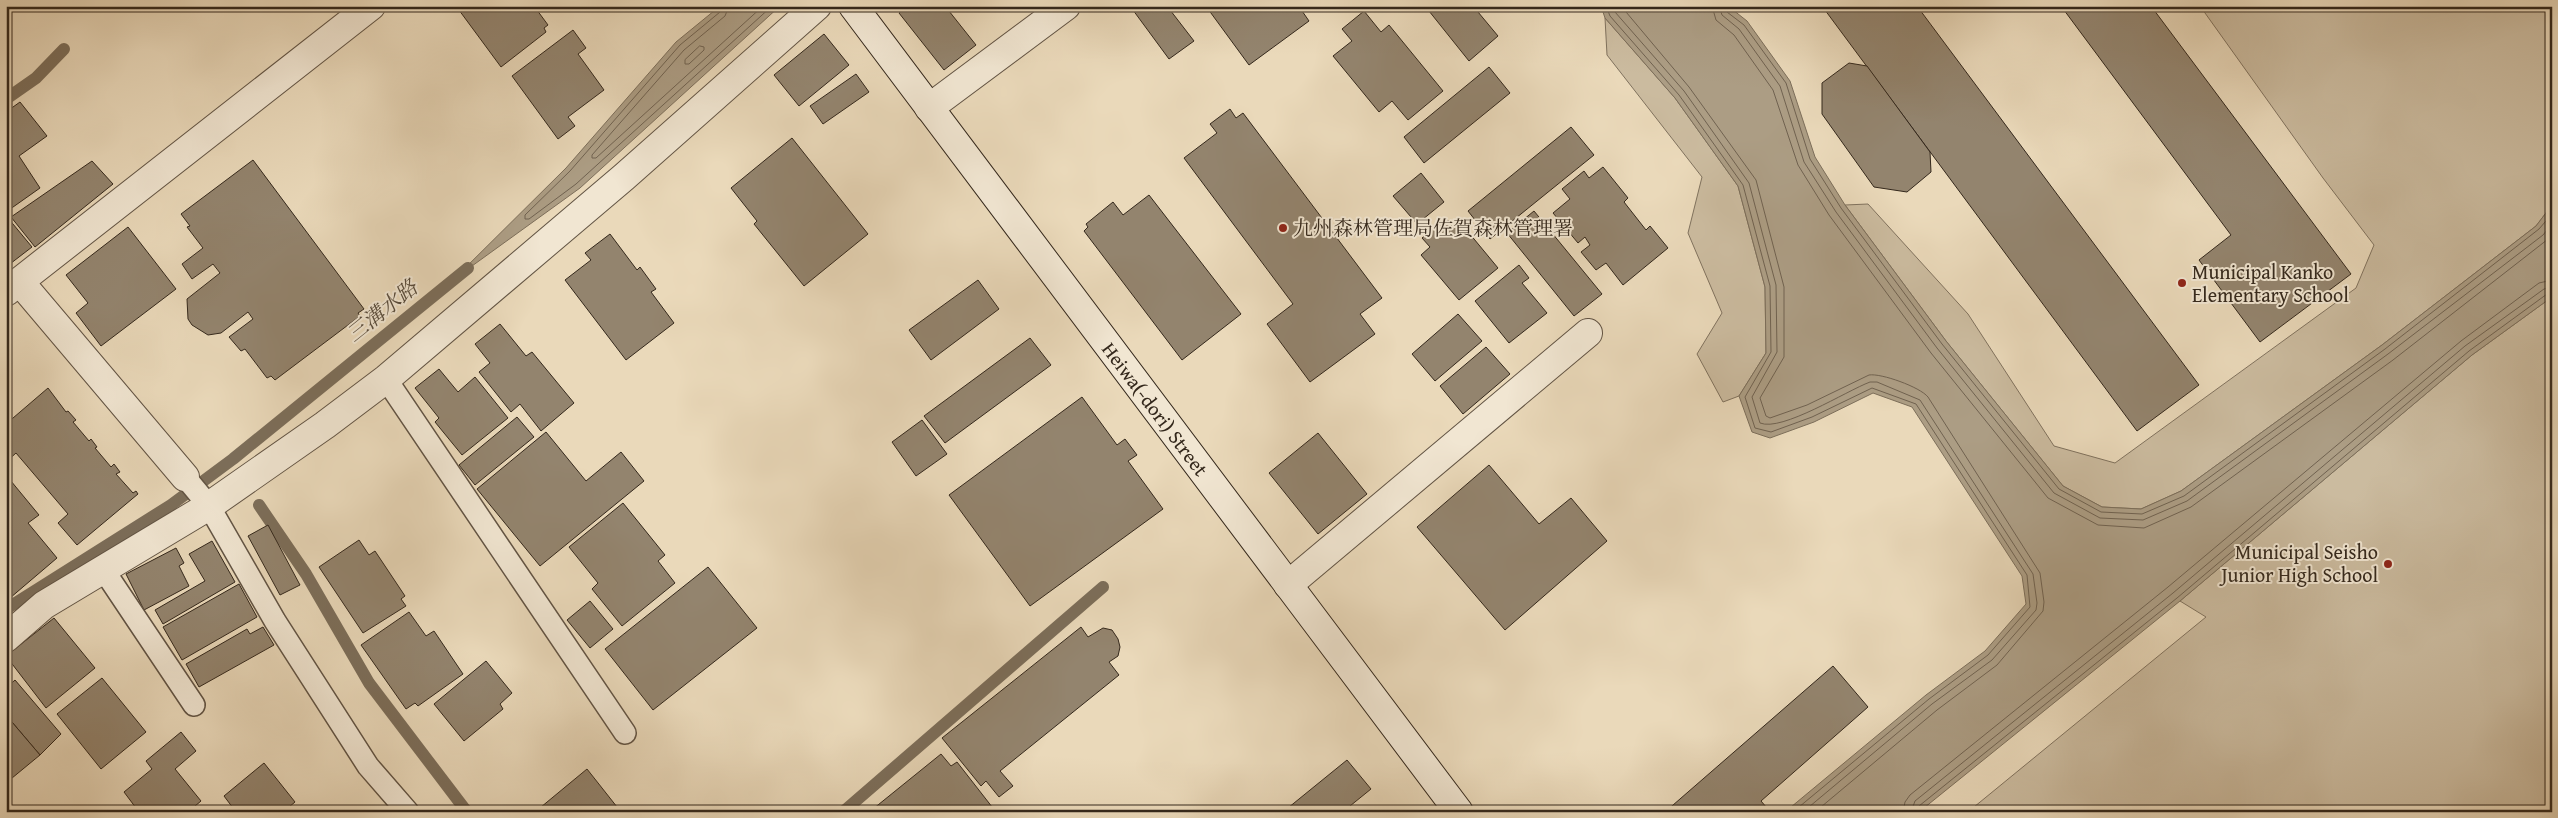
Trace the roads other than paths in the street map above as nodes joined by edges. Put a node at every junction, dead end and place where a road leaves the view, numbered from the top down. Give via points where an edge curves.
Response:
1 (371, 6) edge
2 (817, 6) edge
3 (852, 6) edge
4 (1066, 6) edge
5 (929, 108) junction
6 (13, 287) edge
7 (1588, 333) dead end
8 (386, 379) junction
9 (185, 477) joint
10 (209, 506) junction
11 (103, 569) junction
12 (1288, 585) junction
13 (6, 638) edge
14 (194, 705) dead end
15 (624, 733) dead end
16 (408, 812) edge
17 (1458, 812) edge

1 - 6 street
2 - 8 street via 624,178
3 - 5 street, Heiwa(-dori) Street
4 - 5 street
5 - 12 street, Heiwa(-dori) Street
6 - 9 street
7 - 12 street
8 - 10 street
8 - 15 lane
9 - 10 lane
10 - 11 street
10 - 16 lane via 316,687 368,766
11 - 13 street via 44,604
11 - 14 lane
12 - 17 street, Heiwa(-dori) Street

